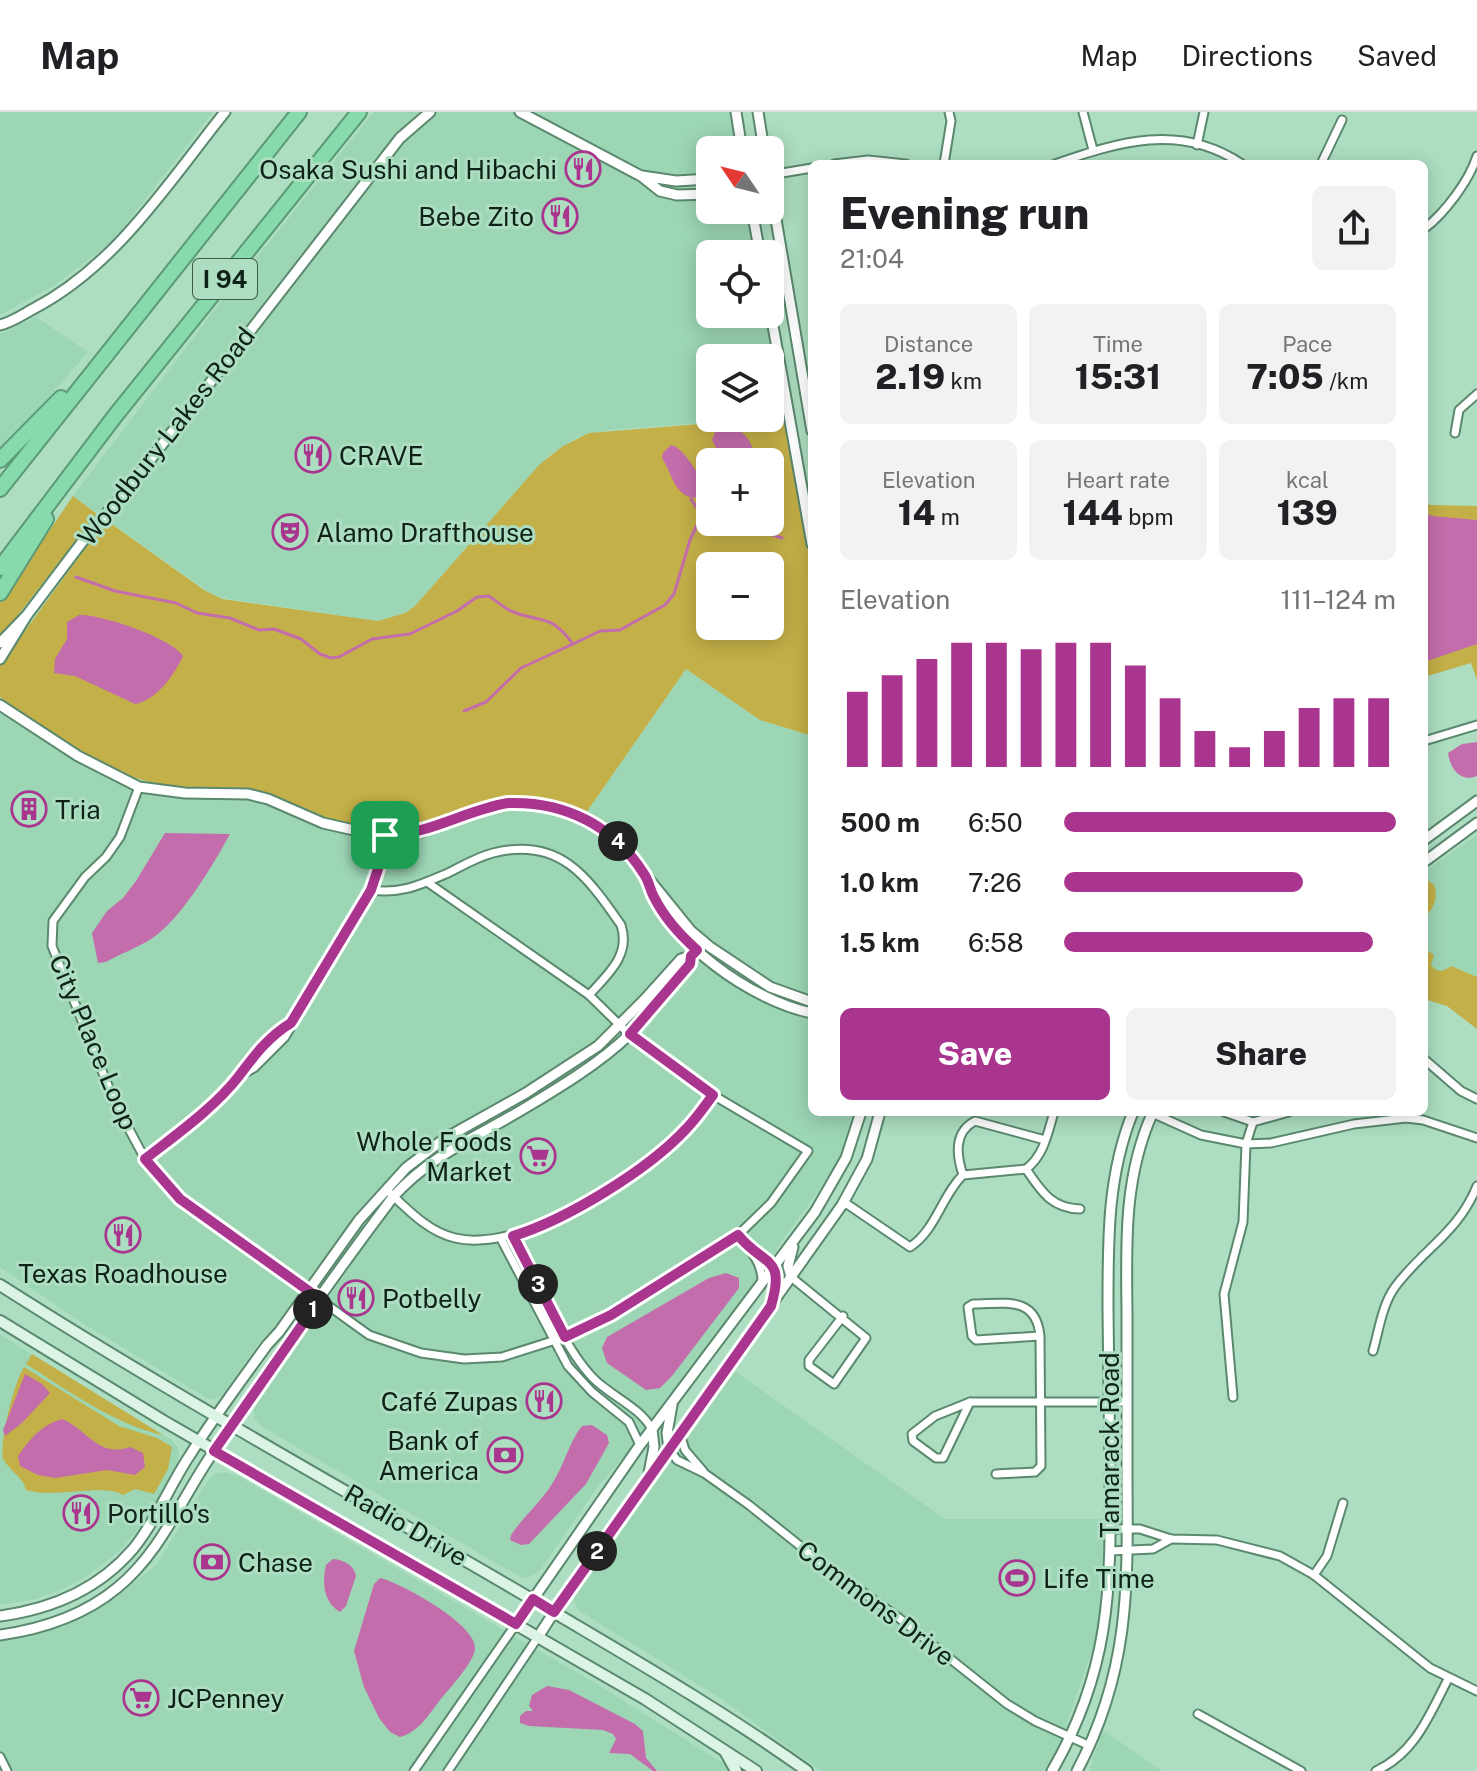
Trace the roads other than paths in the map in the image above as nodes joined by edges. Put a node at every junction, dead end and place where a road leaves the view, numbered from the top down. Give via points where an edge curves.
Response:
1 (225, 112) edge
2 (299, 112) edge
3 (359, 112) edge
4 (430, 112) edge
5 (520, 112) edge
6 (736, 112) edge
7 (758, 112) edge
8 (949, 112) edge
9 (1083, 112) edge
10 (1204, 112) edge
11 (1342, 120) dead end
12 (740, 136) edge
13 (762, 136) edge
14 (1197, 145) junction
15 (1093, 150) junction
16 (1477, 156) edge
17 (945, 160) edge
18 (1066, 160) edge
19 (1235, 160) edge
20 (1323, 160) edge
21 (808, 169) edge
22 (784, 173) edge
23 (641, 176) junction
24 (696, 180) edge
25 (696, 195) edge
26 (777, 224) edge
27 (1428, 226) edge
28 (0, 325) edge
29 (773, 328) edge
30 (117, 340) junction
31 (1477, 394) edge
32 (808, 407) edge
33 (1455, 433) dead end
34 (91, 447) junction
35 (0, 460) edge
36 (0, 489) edge
37 (808, 522) edge
38 (0, 568) edge
39 (0, 593) edge
40 (27, 615) junction
41 (0, 643) edge
42 (0, 659) edge
43 (0, 705) edge
44 (1477, 725) edge
45 (1428, 740) edge
46 (139, 787) junction
47 (1477, 801) edge
48 (1477, 823) edge
49 (385, 835) junction
50 (1428, 837) edge
51 (1428, 859) edge
52 (427, 882) junction
53 (371, 890) junction
54 (697, 949) junction
55 (589, 995) junction
56 (808, 1001) edge
57 (808, 1012) edge
58 (620, 1025) junction
59 (630, 1034) junction
60 (1428, 1062) edge
61 (713, 1095) junction
62 (1477, 1099) edge
63 (860, 1116) edge
64 (879, 1116) edge
65 (1053, 1116) edge
66 (1132, 1116) edge
67 (1150, 1116) edge
68 (1160, 1116) edge
69 (1236, 1116) edge
70 (1275, 1116) edge
71 (1400, 1116) edge
72 (1410, 1116) edge
73 (1253, 1122) junction
74 (1477, 1138) edge
75 (1045, 1140) junction
76 (1246, 1144) junction
77 (145, 1159) junction
78 (1026, 1169) junction
79 (963, 1175) junction
80 (1477, 1186) edge
81 (389, 1193) junction
82 (844, 1202) junction
83 (1080, 1209) dead end
84 (738, 1235) junction
85 (513, 1236) junction
86 (501, 1239) junction
87 (795, 1240) junction
88 (752, 1252) junction
89 (774, 1268) junction
90 (791, 1277) junction
91 (0, 1285) edge
92 (762, 1285) junction
93 (309, 1291) junction
94 (320, 1299) junction
95 (771, 1306) junction
96 (843, 1316) junction
97 (0, 1321) edge
98 (1040, 1336) junction
99 (565, 1337) junction
100 (555, 1340) junction
101 (1373, 1351) dead end
102 (1233, 1397) dead end
103 (1109, 1401) junction
104 (673, 1402) junction
105 (970, 1402) junction
106 (1040, 1402) junction
107 (1127, 1402) junction
108 (216, 1417) junction
109 (232, 1425) junction
110 (652, 1429) junction
111 (680, 1434) junction
112 (199, 1442) junction
113 (640, 1445) junction
114 (669, 1449) junction
115 (214, 1451) junction
116 (704, 1473) junction
117 (996, 1474) dead end
118 (647, 1480) junction
119 (1343, 1503) dead end
120 (1110, 1529) junction
121 (1128, 1529) junction
122 (1171, 1539) junction
123 (1110, 1551) junction
124 (1129, 1551) junction
125 (1314, 1575) junction
126 (533, 1599) junction
127 (554, 1612) junction
128 (0, 1616) edge
129 (516, 1624) junction
130 (0, 1635) edge
131 (538, 1637) junction
132 (1448, 1679) junction
133 (1477, 1691) edge
134 (1198, 1714) dead end
135 (1070, 1737) junction
136 (1090, 1746) junction
137 (723, 1748) junction
138 (0, 1757) edge
139 (7, 1771) edge
140 (414, 1771) edge
141 (448, 1771) edge
142 (736, 1771) edge
143 (756, 1771) edge
144 (807, 1771) edge
145 (1052, 1771) edge
146 (1077, 1771) edge
147 (1301, 1771) edge
148 (1376, 1771) edge

1 - 28 street via 103,260 52,299
2 - 30 highway, I 94
3 - 34 highway, I 94
4 - 40 street, Woodbury Lakes Road via 400,138
5 - 23 street
6 - 12 street
7 - 13 street
8 - 17 street
9 - 15 street
10 - 14 street
11 - 20 street
14 - 15 street via 1145,139
14 - 19 street
15 - 18 street
16 - 27 street
21 - 22 street
23 - 24 street
23 - 25 street via 660,191
26 - 32 street
29 - 37 street
30 - 35 highway
30 - 36 highway, I 94
31 - 33 street via 1459,410
34 - 38 highway, I 94
34 - 39 highway
40 - 41 street, Woodbury Lakes Road
40 - 42 street, Woodbury Lakes Road
43 - 46 street via 78,756
44 - 45 street
46 - 49 street via 248,794 335,827
46 - 77 street, City Place Loop via 120,837 53,921 52,946 115,1103
47 - 50 street
48 - 51 street
49 - 53 street
49 - 54 street via 422,832 498,805 542,805 578,815 626,849 691,931
52 - 53 street via 394,893
52 - 55 street
52 - 55 street via 491,853 514,850 542,851 574,866 624,934 619,961
53 - 77 street via 291,1023 247,1061 203,1111
54 - 56 street
54 - 57 street via 763,996
54 - 58 street via 681,959
54 - 59 street
55 - 58 street
58 - 59 street
58 - 81 street via 598,1046 526,1093 434,1146
59 - 61 street
59 - 81 street via 524,1109 465,1139
60 - 62 street
61 - 84 street, City Place Loop via 808,1151 771,1203
61 - 85 street via 686,1130 641,1166 576,1208
63 - 87 street via 843,1165
64 - 82 street via 868,1155
65 - 75 street
66 - 103 street, Tamarack Road via 1116,1162 1110,1204
67 - 107 street, Tamarack Road via 1128,1206
68 - 76 street via 1201,1135
69 - 73 street
70 - 73 street
71 - 76 street
72 - 74 street
73 - 76 street
75 - 78 street
75 - 79 street via 975,1121 958,1140
76 - 102 street via 1243,1222 1224,1294
77 - 93 street, City Place Loop via 180,1199
78 - 79 street
78 - 83 street via 1050,1201
79 - 82 street via 910,1247
80 - 101 street via 1448,1234 1395,1288
81 - 86 street via 440,1233 468,1240
81 - 93 street via 359,1220
81 - 94 street
82 - 90 street
84 - 88 street
84 - 99 street, City Place Loop via 611,1315
85 - 86 street
85 - 99 street
86 - 100 street
87 - 89 street
87 - 90 street via 788,1263
88 - 89 street
88 - 92 street
89 - 92 street
89 - 95 street via 777,1282
90 - 95 street
90 - 96 street
91 - 108 main road, Radio Drive
92 - 104 street
93 - 94 street, City Place Loop
93 - 108 street
94 - 100 street, City Place Loop via 369,1335 421,1353 502,1357
94 - 109 street
95 - 111 street
96 - 96 street via 866,1338 834,1384 809,1366 809,1360
97 - 112 main road, Radio Drive
98 - 98 street via 976,1340 968,1307 1023,1306 1034,1314
98 - 106 street
99 - 100 street, City Place Loop
99 - 110 street via 591,1376
100 - 113 street via 578,1378 629,1422
103 - 106 street
103 - 107 street
103 - 120 street, Tamarack Road
104 - 110 street
104 - 114 street
105 - 105 street via 943,1458 913,1441 912,1434 935,1416
105 - 106 street
106 - 117 street via 1039,1470
107 - 121 street, Tamarack Road
108 - 109 main road, Radio Drive
108 - 112 street
109 - 115 street
109 - 126 main road, Radio Drive
110 - 113 street
110 - 118 street
111 - 114 street
111 - 116 street via 685,1450
112 - 115 main road, Radio Drive
112 - 128 street via 134,1547 105,1575 59,1603
113 - 126 street
114 - 116 street, Commons Drive via 684,1465
114 - 118 street
115 - 129 main road, Radio Drive
115 - 130 street via 153,1551 116,1589 67,1619
116 - 135 street, Commons Drive via 997,1697
118 - 127 street
119 - 125 street via 1327,1556
120 - 121 street
120 - 123 street, Tamarack Road
121 - 122 street
121 - 124 street, Tamarack Road
122 - 124 street via 1153,1549
122 - 125 street via 1252,1547
123 - 124 street
123 - 135 street, Tamarack Road via 1104,1637
124 - 136 street, Tamarack Road via 1118,1660
125 - 132 street
126 - 127 main road, Radio Drive
126 - 129 street
127 - 131 street
127 - 144 main road, Radio Drive
129 - 131 main road, Radio Drive
129 - 140 street
131 - 137 main road, Radio Drive
131 - 141 street
132 - 133 street
132 - 148 street via 1407,1751
134 - 147 street
135 - 136 street, Commons Drive
135 - 145 street, Tamarack Road
136 - 146 street, Tamarack Road
137 - 142 main road
137 - 143 main road, Radio Drive
138 - 139 street

